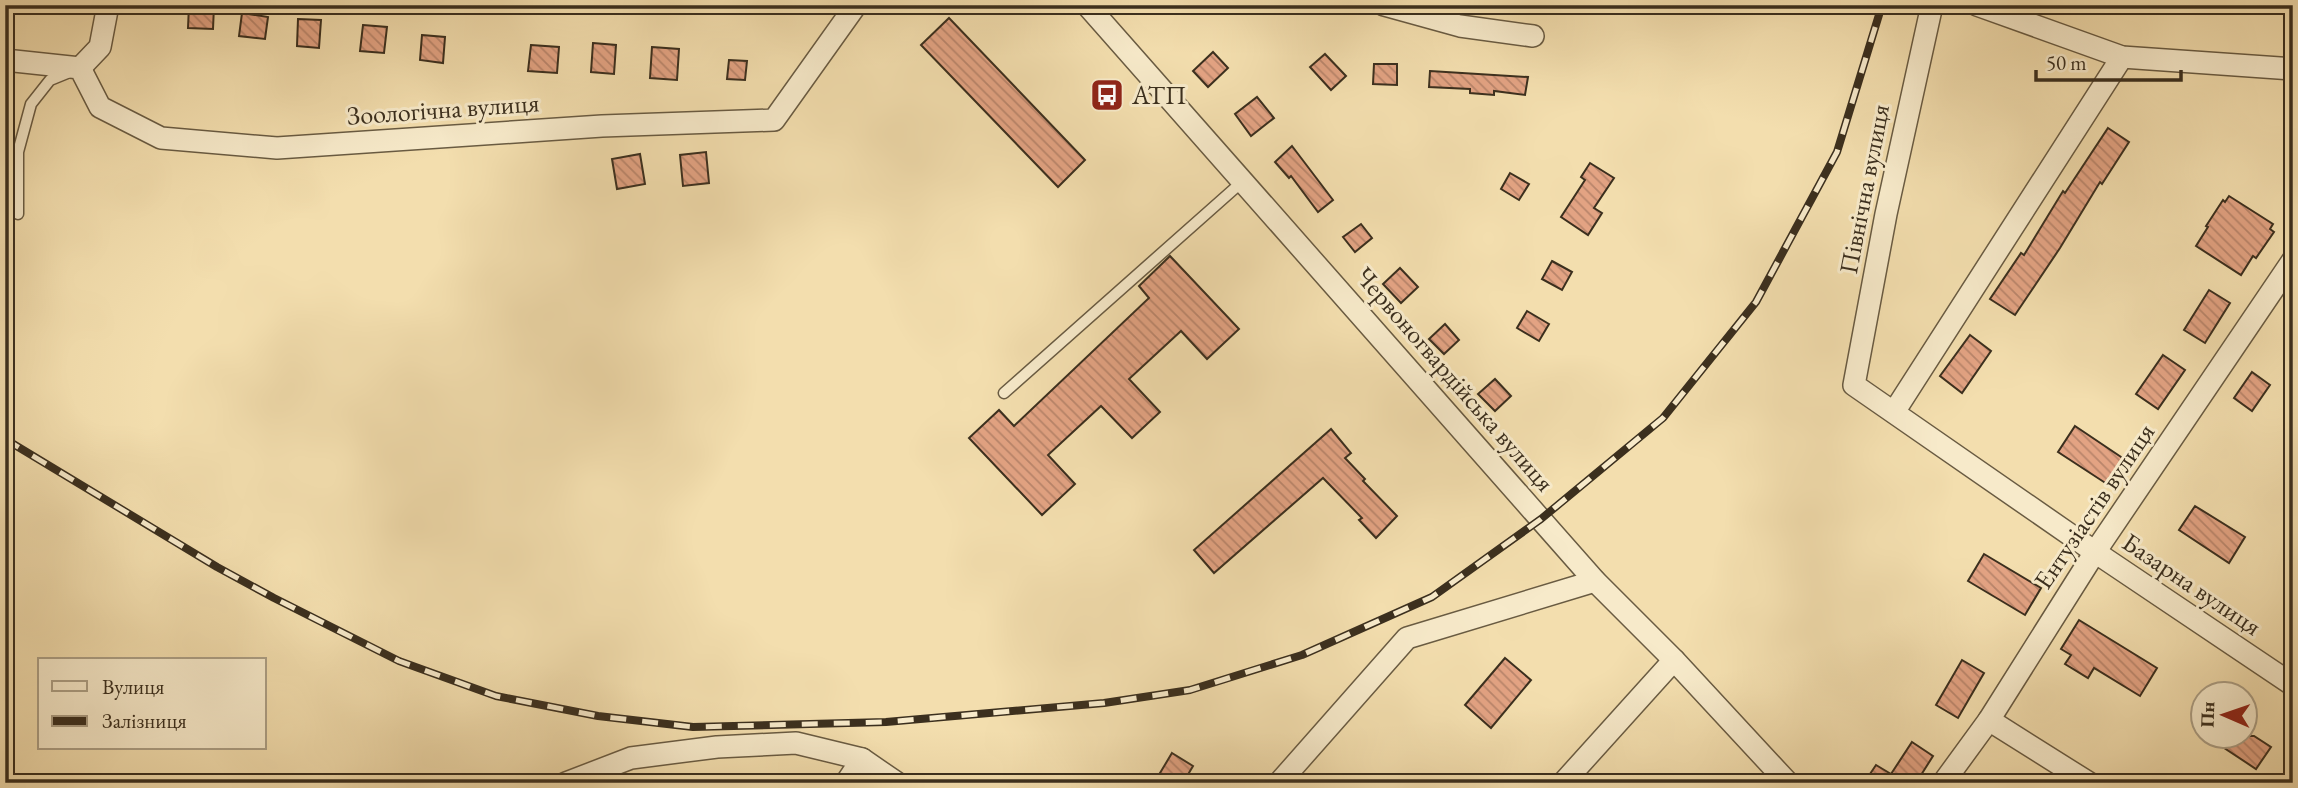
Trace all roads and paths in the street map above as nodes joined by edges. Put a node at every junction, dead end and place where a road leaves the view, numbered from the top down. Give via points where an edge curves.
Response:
1 (108, 5) edge
2 (856, 5) edge
3 (1384, 5) edge
4 (1933, 5) edge
5 (1978, 5) edge
6 (1099, 9) edge
7 (1533, 37) dead end
8 (2122, 57) junction
9 (5, 60) edge
10 (80, 68) junction
11 (2293, 69) edge
12 (1242, 181) junction
13 (18, 214) dead end
14 (2293, 260) edge
15 (1854, 385) joint
16 (1004, 393) dead end
17 (1894, 412) junction
18 (2095, 552) junction
19 (1595, 581) junction
20 (1674, 660) junction
21 (2293, 685) edge
22 (1989, 720) junction
23 (862, 759) junction
24 (566, 783) edge
25 (846, 783) edge
26 (897, 783) edge
27 (1279, 783) edge
28 (1563, 783) edge
29 (1788, 783) edge
30 (1942, 783) edge
31 (2089, 783) edge

1 - 10 street via 100,47
2 - 10 street, Зоологічна вулиця via 774,120 602,126 277,148 161,138 100,107
3 - 7 street via 1460,26
4 - 15 street, Північна вулиця
5 - 8 street
6 - 12 street, Червоногвардійська вулиця
8 - 11 street
8 - 17 street
9 - 10 street
10 - 13 lane via 50,80 32,104 19,152
12 - 16 lane
12 - 19 street, Червоногвардійська вулиця
14 - 18 street, Ентузіастів вулиця
15 - 17 street, Базарна вулиця
17 - 18 street, Базарна вулиця
18 - 21 street, Базарна вулиця
18 - 22 street, Ентузіастів вулиця
19 - 20 street, Червоногвардійська вулиця
19 - 27 street via 1407,638
20 - 28 street
20 - 29 street, Червоногвардійська вулиця
22 - 30 street, Ентузіастів вулиця
22 - 31 street
23 - 24 street via 796,743 717,747 631,758
23 - 25 street
23 - 26 street

